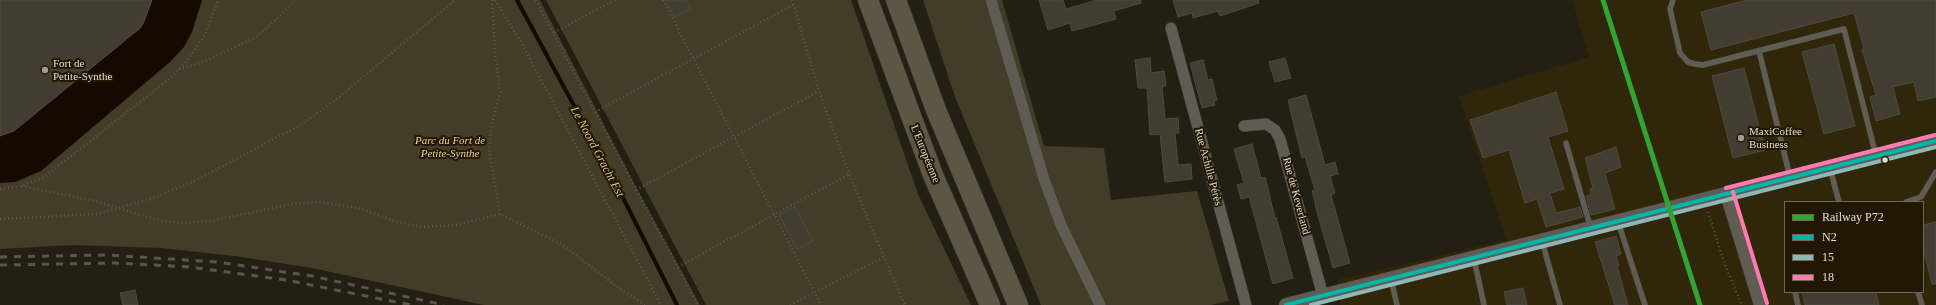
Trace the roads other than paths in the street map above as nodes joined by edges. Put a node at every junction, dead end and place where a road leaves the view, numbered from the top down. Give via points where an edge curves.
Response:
1 (868, 0) edge
2 (896, 0) edge
3 (991, 0) edge
4 (1673, 0) edge
5 (1171, 28) dead end
6 (1759, 51) junction
7 (1244, 126) dead end
8 (1566, 143) dead end
9 (1936, 143) edge
10 (1876, 156) junction
11 (1830, 168) junction
12 (1936, 172) edge
13 (1790, 178) junction
14 (1727, 194) junction
15 (1839, 201) edge
16 (1910, 201) edge
17 (1618, 222) junction
18 (1591, 229) junction
19 (1542, 241) junction
20 (1474, 258) junction
21 (1391, 279) junction
22 (1795, 293) edge
23 (1918, 293) edge
24 (1323, 296) junction
25 (990, 305) edge
26 (1018, 305) edge
27 (1100, 305) edge
28 (1246, 305) edge
29 (1286, 305) edge
30 (1397, 305) edge
31 (1484, 305) edge
32 (1560, 305) edge
33 (1645, 305) edge
34 (1761, 305) edge
35 (1798, 305) edge
36 (1922, 305) edge

1 - 25 highway, L'Européenne via 926,158
2 - 26 highway via 946,133
3 - 27 street via 1046,185 1061,225
4 - 6 lane via 1671,16 1680,53 1688,62 1703,65
5 - 28 street, Rue Achille Pérès
6 - 10 lane via 1844,29
6 - 13 lane
7 - 24 street, Rue de Keverland via 1266,124 1280,139
8 - 18 lane
9 - 10 street
10 - 11 street
11 - 13 street
11 - 15 lane
12 - 16 lane via 1920,198
13 - 14 street
14 - 17 street
14 - 34 street
17 - 18 street
17 - 33 lane
18 - 19 street
19 - 20 street
19 - 32 lane
20 - 21 street
20 - 31 lane
21 - 24 street
21 - 30 lane
22 - 35 lane
23 - 36 lane
24 - 29 street

